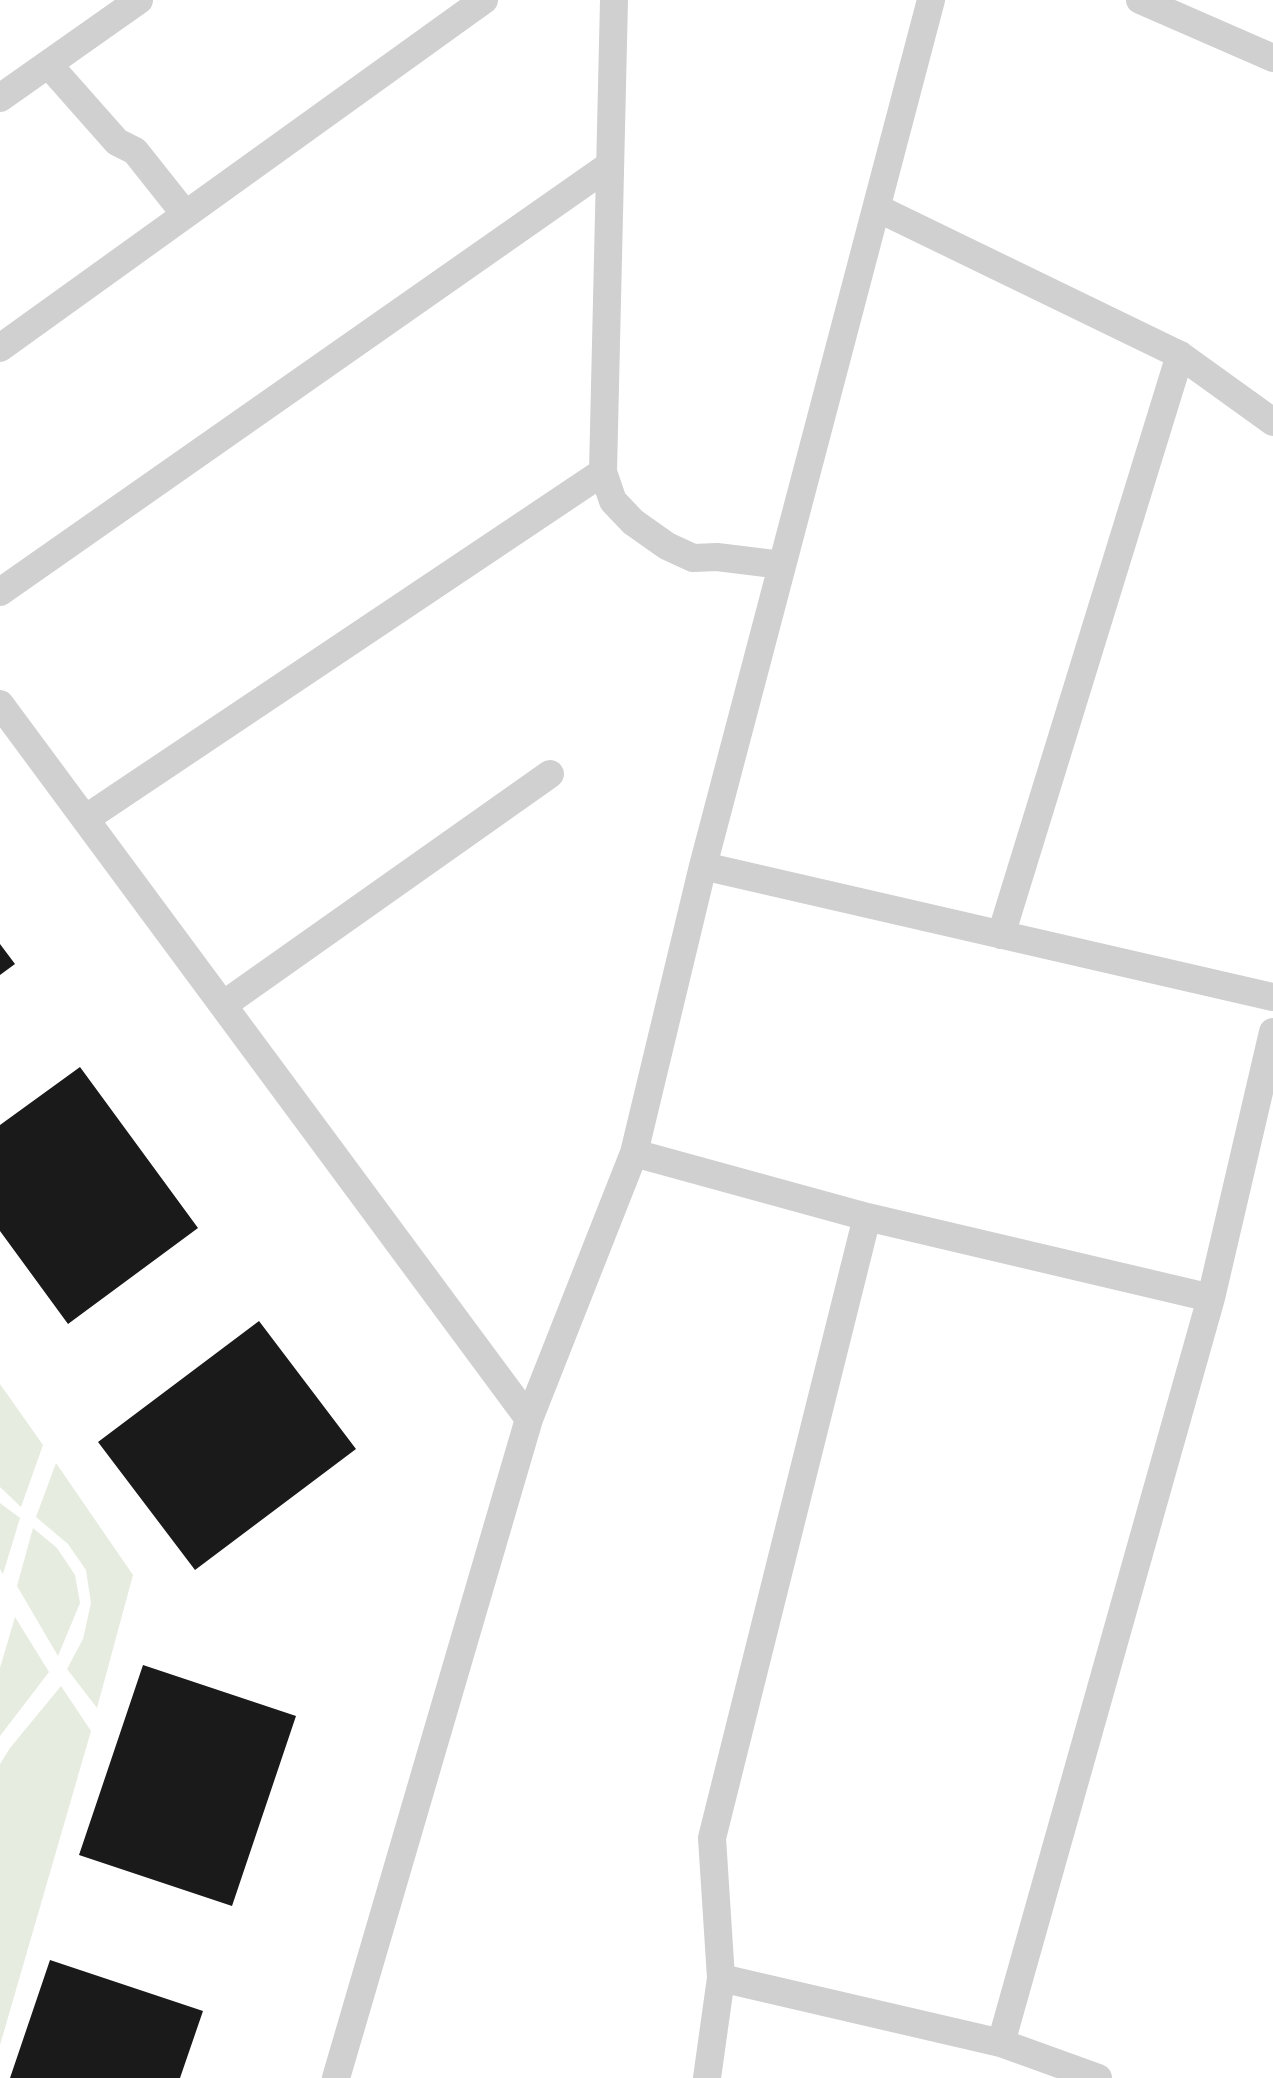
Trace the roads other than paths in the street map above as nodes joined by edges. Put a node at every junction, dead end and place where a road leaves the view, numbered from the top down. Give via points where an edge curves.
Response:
1 (139, 0) edge
2 (484, 0) edge
3 (614, 0) edge
4 (931, 0) edge
5 (1140, 0) edge
6 (1273, 58) edge
7 (48, 64) junction
8 (0, 98) edge
9 (610, 165) junction
10 (877, 208) junction
11 (186, 214) junction
12 (0, 348) edge
13 (1180, 354) junction
14 (1273, 422) edge
15 (603, 472) junction
16 (782, 565) junction
17 (0, 592) edge
18 (0, 704) edge
19 (550, 774) dead end
20 (85, 820) junction
21 (702, 866) junction
22 (1001, 935) junction
23 (1273, 996) edge
24 (223, 1005) junction
25 (1273, 1032) edge
26 (634, 1153) junction
27 (867, 1218) junction
28 (1211, 1298) junction
29 (529, 1419) junction
30 (721, 1978) junction
31 (1000, 2043) junction
32 (336, 2078) edge
33 (707, 2078) edge
34 (1098, 2078) edge

1 - 7 street
2 - 11 street
3 - 9 street
4 - 10 street
5 - 6 street
7 - 8 street
7 - 11 street via 117,142 135,151
9 - 15 street
9 - 17 street
10 - 13 street
10 - 16 street
11 - 12 street
13 - 14 street
13 - 22 street
15 - 16 street via 613,501 633,522 667,546 693,558 717,557
15 - 20 street
16 - 21 street
18 - 20 street
19 - 24 street
20 - 24 street
21 - 22 street
21 - 26 street
22 - 23 street
24 - 29 street
25 - 28 street
26 - 27 street
26 - 29 street
27 - 28 street
27 - 30 street via 712,1838
28 - 31 street
29 - 32 street
30 - 31 street
30 - 33 street
31 - 34 street

